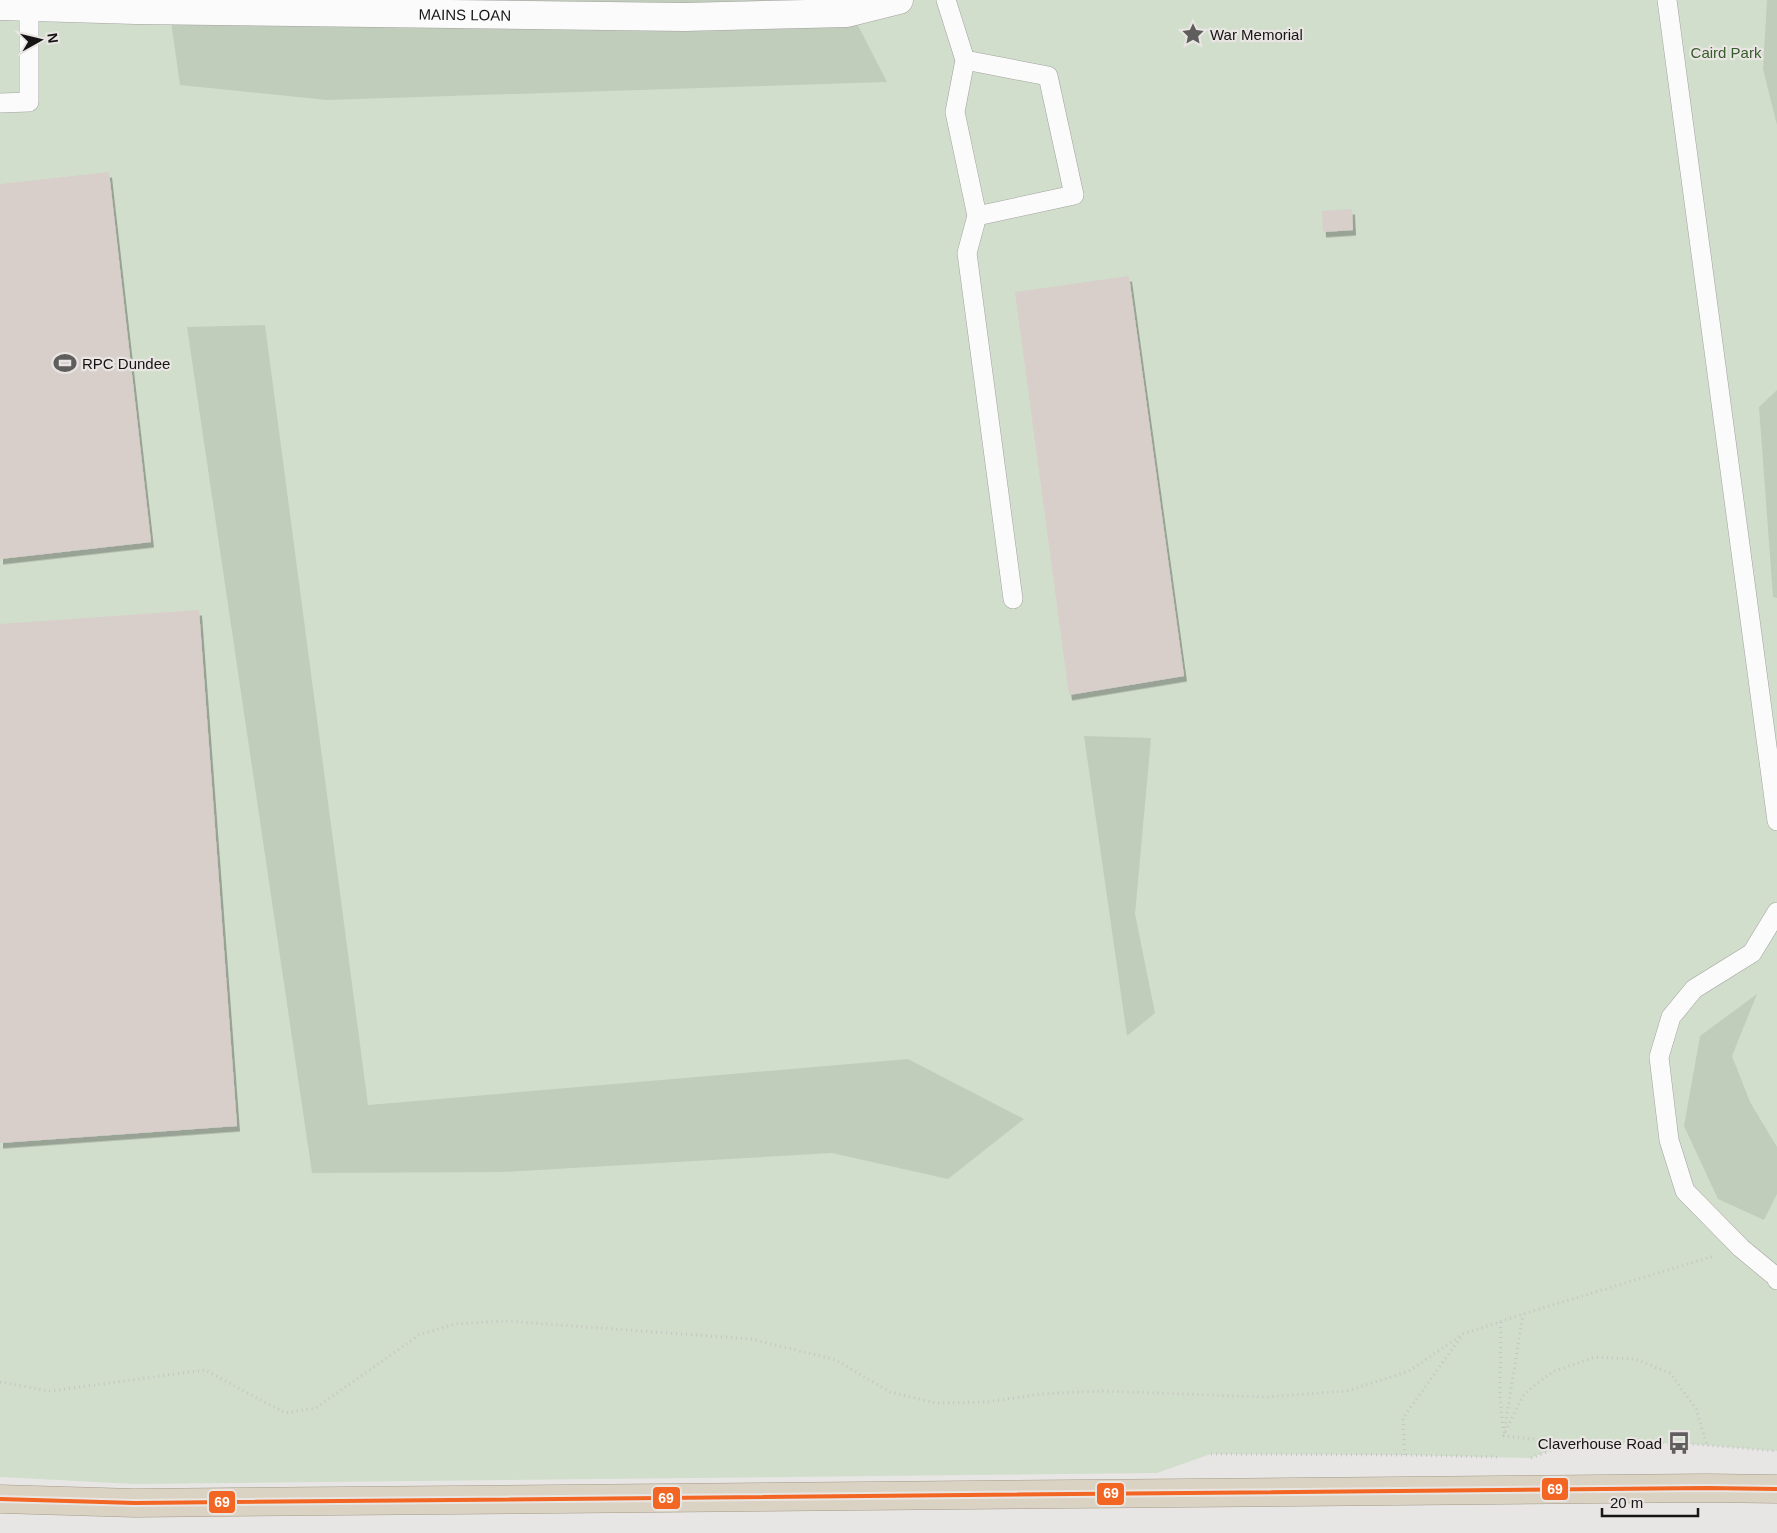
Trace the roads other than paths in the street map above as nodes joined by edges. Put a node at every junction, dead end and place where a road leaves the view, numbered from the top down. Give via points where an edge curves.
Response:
1 (899, 0) edge
2 (946, 0) edge
3 (1667, 0) edge
4 (0, 6) edge
5 (29, 7) junction
6 (965, 60) junction
7 (0, 103) edge
8 (977, 216) junction
9 (1013, 599) dead end
10 (1777, 821) edge
11 (1777, 912) edge
12 (1777, 1280) edge
13 (1777, 1489) edge
14 (0, 1499) edge

1 - 5 street, MAINS LOAN via 847,13 684,17
2 - 6 lane
3 - 10 lane
4 - 5 street, MAINS LOAN
5 - 7 lane via 29,102
6 - 8 lane via 955,112
6 - 8 lane via 1048,76 1074,195
8 - 9 lane via 967,253
11 - 12 lane via 1752,953 1694,989 1671,1017 1659,1057 1669,1140 1686,1191
13 - 14 highway via 135,1503

